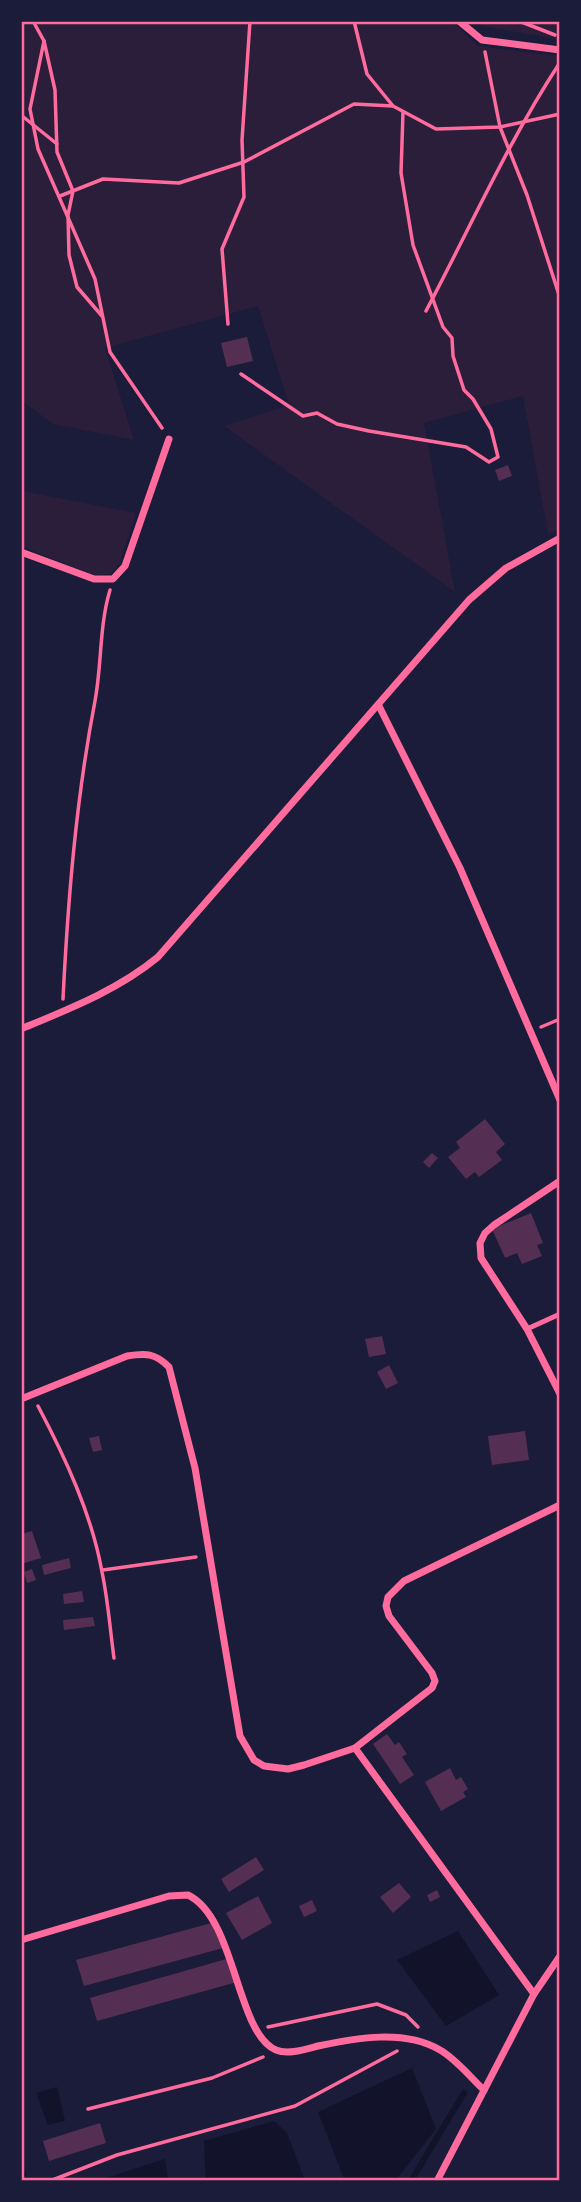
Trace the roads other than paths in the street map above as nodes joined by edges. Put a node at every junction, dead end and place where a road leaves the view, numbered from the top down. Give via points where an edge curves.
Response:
1 (459, 21) edge
2 (560, 50) edge
3 (169, 439) road end
4 (560, 538) edge
5 (21, 552) edge
6 (379, 706) junction
7 (21, 1029) edge
8 (560, 1100) edge
9 (560, 1181) edge
10 (560, 1314) edge
11 (527, 1329) junction
12 (560, 1394) edge
13 (21, 1399) edge
14 (560, 1505) edge
15 (355, 1748) junction
16 (21, 1940) edge
17 (560, 1956) edge
18 (534, 1993) junction
19 (484, 2090) junction
20 (437, 2181) edge

1 - 2 street via 482,40
3 - 5 street via 125,566 113,579 94,579
4 - 6 street via 506,568 469,600
6 - 7 street via 158,957 136,975
6 - 8 street via 460,868
9 - 11 street via 494,1226 480,1243 487,1269
10 - 11 lane
11 - 12 street
13 - 15 street via 127,1356 158,1356 169,1367 195,1468 240,1736 247,1751 264,1766 288,1769
14 - 15 street via 394,1590 386,1606 389,1616 435,1681 427,1694
15 - 18 street
16 - 19 street via 169,1896 188,1895 204,1908 225,1948 255,2029 278,2051 295,2052 361,2037 414,2042 441,2050
17 - 18 street
18 - 19 street
19 - 20 street

